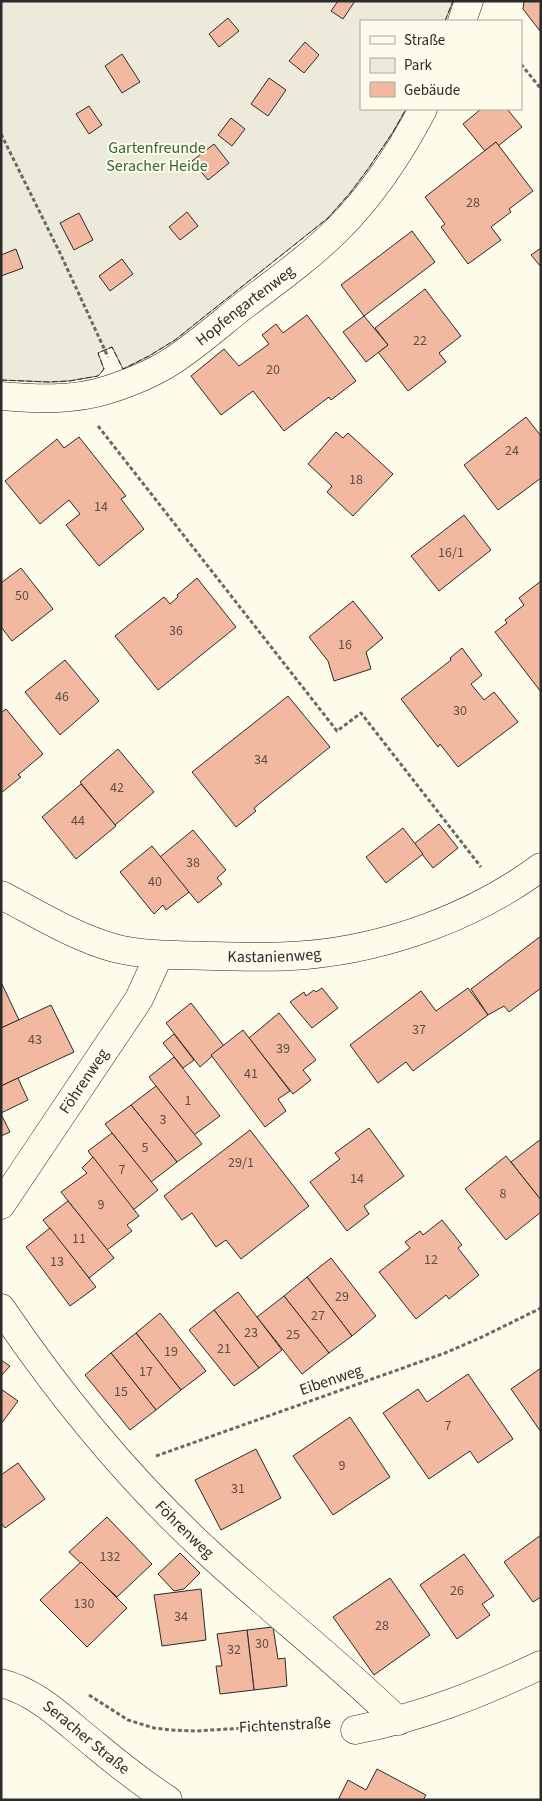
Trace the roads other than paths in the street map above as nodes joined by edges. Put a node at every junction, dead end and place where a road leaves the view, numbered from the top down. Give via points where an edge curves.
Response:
1 (469, 1) edge
2 (462, 20) edge
3 (422, 110) edge
4 (1, 396) edge
5 (541, 867) edge
6 (1, 895) edge
7 (159, 955) junction
8 (1, 1205) edge
9 (1, 1308) edge
10 (541, 1666) edge
11 (1, 1683) edge
12 (398, 1721) junction
13 (355, 1730) road end
14 (168, 1800) edge

1 - 2 street
3 - 4 street, Hopfengartenweg via 388,170 338,230 172,361 119,386 77,397
5 - 7 street, Kastanienweg via 452,918 395,937 307,955
6 - 7 street, Kastanienweg via 80,936 134,952
7 - 8 street, Föhrenweg via 139,999
9 - 12 street, Föhrenweg via 62,1393 156,1502
10 - 12 street, Fichtenstraße via 446,1706
11 - 14 street, Seracher Straße via 46,1704 122,1767
12 - 13 street, Fichtenstraße

